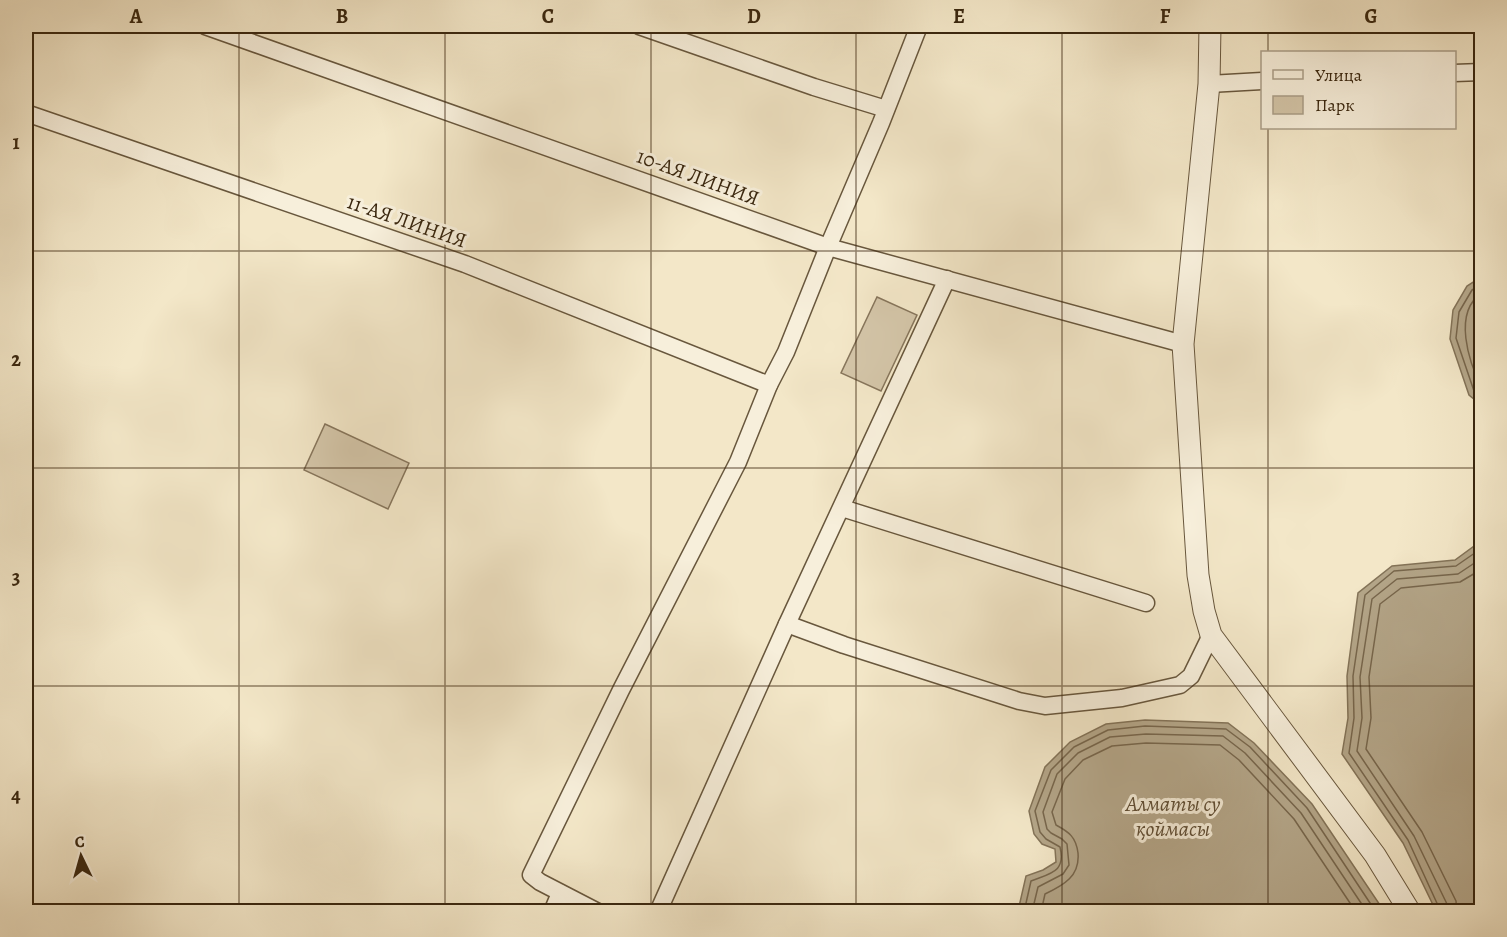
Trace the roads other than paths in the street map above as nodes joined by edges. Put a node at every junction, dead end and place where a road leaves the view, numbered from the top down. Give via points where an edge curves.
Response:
1 (206, 26) edge
2 (639, 26) edge
3 (919, 26) edge
4 (1210, 26) edge
5 (1482, 72) edge
6 (1456, 73) edge
7 (1261, 81) edge
8 (1209, 84) junction
9 (886, 109) junction
10 (26, 113) edge
11 (828, 247) junction
12 (947, 279) junction
13 (1184, 344) junction
14 (769, 385) junction
15 (842, 508) junction
16 (1146, 603) dead end
17 (787, 624) junction
18 (1211, 635) junction
19 (560, 893) junction
20 (552, 912) edge
21 (598, 912) edge
22 (658, 912) edge
23 (1410, 912) edge

1 - 11 street, 10-АЯ ЛИНИЯ
2 - 9 street
3 - 9 street
4 - 8 street
5 - 6 street
7 - 8 street
8 - 13 street
9 - 11 street
10 - 14 street, 11-АЯ ЛИНИЯ via 465,264
11 - 12 street, 10-АЯ ЛИНИЯ
11 - 14 street
12 - 13 street, 10-АЯ ЛИНИЯ
12 - 15 street
13 - 18 street via 1198,575
14 - 19 street via 738,462 531,874
15 - 16 street
15 - 17 street
17 - 18 street via 1045,706 1122,698 1180,685 1191,676
17 - 22 street
18 - 23 street via 1375,855
19 - 20 street
19 - 21 street

